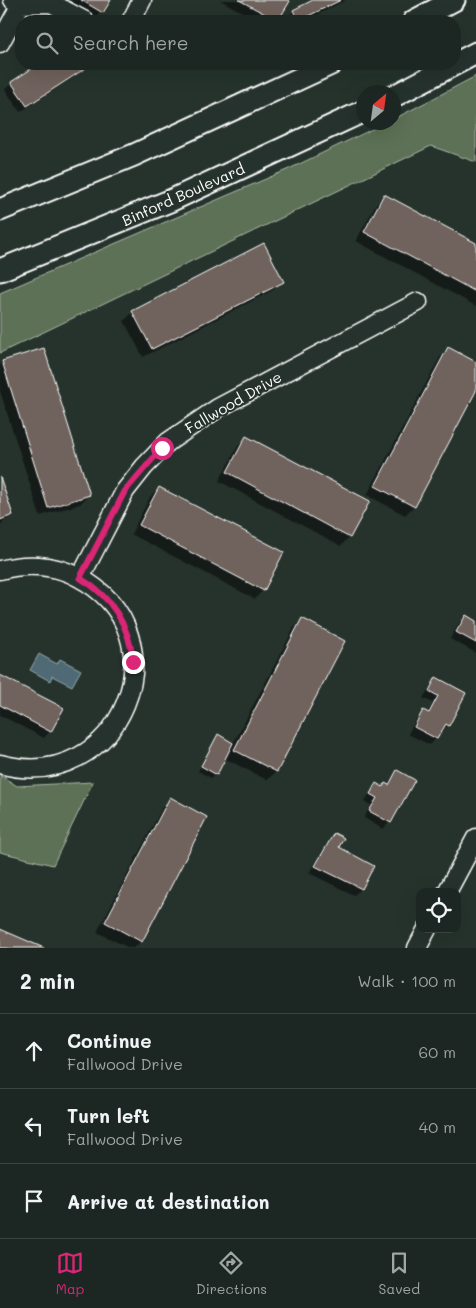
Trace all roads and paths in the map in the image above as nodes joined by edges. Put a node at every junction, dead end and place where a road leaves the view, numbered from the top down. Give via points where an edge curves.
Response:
1 (142, 0) edge
2 (454, 0) edge
3 (17, 2) edge
4 (74, 15) edge
5 (134, 15) edge
6 (425, 15) edge
7 (0, 43) edge
8 (476, 53) edge
9 (461, 61) edge
10 (318, 70) edge
11 (444, 70) edge
12 (401, 92) edge
13 (356, 115) edge
14 (0, 210) edge
15 (0, 270) edge
16 (418, 302) dead end
17 (0, 570) edge
18 (80, 578) junction
19 (0, 765) edge
20 (476, 838) edge
21 (449, 888) edge
22 (425, 933) edge
23 (417, 948) edge

1 - 5 street
2 - 6 main road
3 - 4 street via 51,3
3 - 7 street
8 - 9 main road
10 - 14 main road via 134,155
11 - 12 main road
13 - 15 main road, Binford Boulevard via 172,200
16 - 18 street, Fallwood Drive via 218,408 168,442 125,491
17 - 18 street via 36,566 58,569
18 - 19 street via 109,601 128,633 133,670 126,707 103,740 75,760 34,769
20 - 21 street
22 - 23 street

